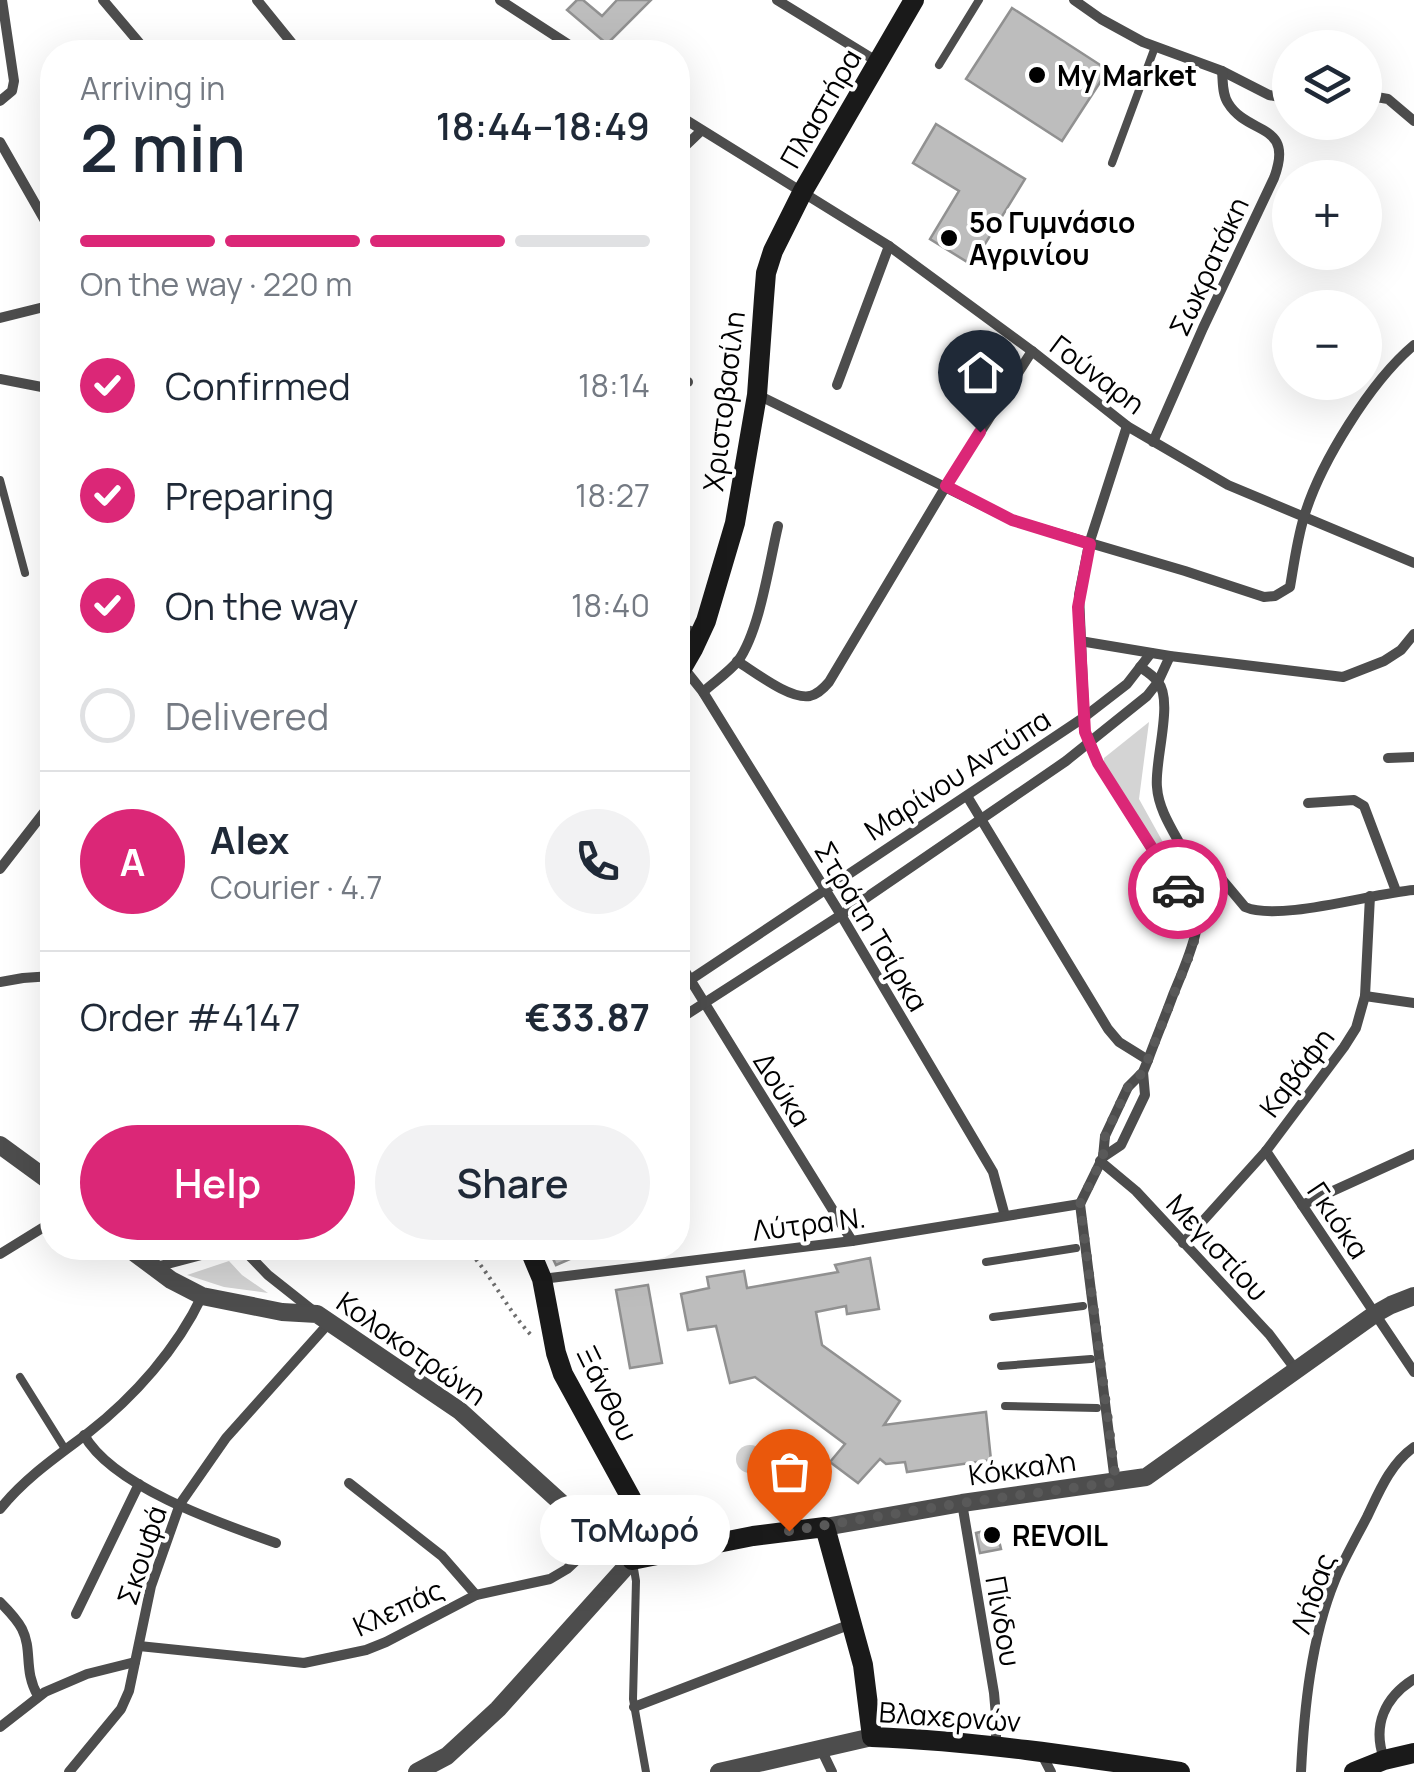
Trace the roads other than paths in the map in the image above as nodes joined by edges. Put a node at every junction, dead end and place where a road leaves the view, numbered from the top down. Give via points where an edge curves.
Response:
1 (2, 0) edge
2 (103, 0) edge
3 (256, 0) edge
4 (500, 0) edge
5 (777, 0) edge
6 (914, 0) edge
7 (979, 0) edge
8 (1074, 0) edge
9 (137, 40) edge
10 (289, 40) edge
11 (562, 40) edge
12 (1155, 47) junction
13 (878, 62) junction
14 (939, 64) dead end
15 (1222, 70) junction
16 (1272, 96) edge
17 (1382, 98) edge
18 (0, 100) edge
19 (1414, 121) edge
20 (690, 123) edge
21 (701, 130) junction
22 (690, 141) edge
23 (0, 142) edge
24 (1112, 163) dead end
25 (803, 191) junction
26 (40, 213) edge
27 (888, 246) junction
28 (40, 308) edge
29 (0, 318) edge
30 (1414, 345) edge
31 (1032, 351) junction
32 (0, 380) edge
33 (837, 386) dead end
34 (40, 387) edge
35 (757, 394) junction
36 (1128, 426) junction
37 (1153, 442) junction
38 (0, 480) edge
39 (946, 486) junction
40 (4, 509) edge
41 (1304, 518) junction
42 (778, 526) dead end
43 (1090, 544) junction
44 (1414, 563) edge
45 (25, 574) dead end
46 (690, 630) edge
47 (701, 633) junction
48 (1414, 634) edge
49 (1080, 640) junction
50 (1410, 646) edge
51 (1151, 652) junction
52 (690, 653) edge
53 (1170, 656) junction
54 (738, 661) junction
55 (1140, 667) junction
56 (690, 680) edge
57 (1158, 682) junction
58 (703, 692) junction
59 (1083, 718) junction
60 (1088, 744) junction
61 (1414, 757) edge
62 (1388, 758) dead end
63 (967, 796) junction
64 (1308, 803) dead end
65 (40, 817) edge
66 (981, 820) junction
67 (1180, 842) junction
68 (0, 869) edge
69 (824, 888) junction
70 (1414, 890) edge
71 (1396, 891) junction
72 (1370, 896) junction
73 (841, 915) junction
74 (1199, 916) junction
75 (40, 977) edge
76 (690, 980) joint
77 (0, 982) edge
78 (1365, 996) junction
79 (1414, 1003) edge
80 (703, 1004) junction
81 (690, 1012) edge
82 (1148, 1060) junction
83 (1143, 1072) junction
84 (0, 1145) edge
85 (1266, 1151) junction
86 (1414, 1154) edge
87 (1102, 1159) junction
88 (40, 1175) edge
89 (1080, 1204) junction
90 (1302, 1205) junction
91 (1005, 1216) junction
92 (40, 1229) edge
93 (852, 1241) junction
94 (1182, 1242) junction
95 (1076, 1248) dead end
96 (0, 1254) edge
97 (144, 1260) edge
98 (184, 1260) edge
99 (252, 1260) edge
100 (533, 1260) edge
101 (986, 1262) dead end
102 (154, 1268) junction
103 (542, 1279) junction
104 (202, 1296) junction
105 (1414, 1296) edge
106 (1083, 1306) dead end
107 (1375, 1314) junction
108 (993, 1317) dead end
109 (323, 1319) junction
110 (1090, 1359) dead end
111 (1001, 1366) dead end
112 (1296, 1370) junction
113 (1414, 1372) edge
114 (20, 1377) dead end
115 (1005, 1406) dead end
116 (1098, 1408) dead end
117 (84, 1435) junction
118 (1414, 1447) edge
119 (65, 1449) junction
120 (1116, 1482) junction
121 (139, 1484) junction
122 (349, 1484) dead end
123 (962, 1503) junction
124 (180, 1504) junction
125 (0, 1509) edge
126 (826, 1526) junction
127 (600, 1538) junction
128 (276, 1543) dead end
129 (632, 1560) junction
130 (476, 1595) junction
131 (0, 1602) edge
132 (76, 1614) dead end
133 (852, 1623) junction
134 (138, 1646) junction
135 (135, 1662) junction
136 (1414, 1679) edge
137 (38, 1696) junction
138 (634, 1707) junction
139 (0, 1726) edge
140 (872, 1737) junction
141 (996, 1746) junction
142 (820, 1748) junction
143 (1039, 1750) junction
144 (1414, 1753) edge
145 (1387, 1766) edge
146 (69, 1772) edge
147 (417, 1772) edge
148 (646, 1772) edge
149 (719, 1772) edge
150 (832, 1772) edge
151 (1052, 1772) edge
152 (1180, 1772) edge
153 (1301, 1772) edge
154 (1354, 1772) edge

1 - 18 street via 14,81
2 - 9 street
3 - 10 street
4 - 11 street
5 - 13 street
6 - 13 main road, Πλαστήρα
7 - 14 lane
8 - 12 street
12 - 15 street
12 - 24 lane
13 - 25 main road, Πλαστήρα
15 - 16 street
15 - 37 street, Σωκρατάκη via 1225,98 1273,137 1280,158
17 - 19 street
20 - 21 street, Γούναρη
21 - 22 street
21 - 25 street, Γούναρη
23 - 26 street
25 - 27 street, Γούναρη
25 - 35 main road, Χριστοβασίλη via 766,273
27 - 31 street, Γούναρη
27 - 33 street
28 - 29 street
30 - 41 street via 1368,395
31 - 36 street, Γούναρη
31 - 39 street
32 - 34 street
35 - 39 street
35 - 47 main road, Χριστοβασίλη via 735,523
36 - 37 street, Γούναρη
36 - 43 street
37 - 41 street, Γούναρη
38 - 40 lane
39 - 43 street via 1012,520
39 - 54 street via 821,691 785,691
40 - 45 lane
41 - 43 street via 1290,587 1274,596
41 - 44 street, Γούναρη
42 - 54 street
43 - 49 street via 1079,595
46 - 47 lane
47 - 52 main road, Χριστοβασίλη
48 - 50 street
49 - 51 street
49 - 59 street
50 - 53 street via 1343,677
51 - 53 street
51 - 55 street, Μαρίνου Αντύπα
53 - 57 street, Μαρίνου Αντύπα
54 - 58 street
55 - 57 street
55 - 59 street, Μαρίνου Αντύπα
56 - 58 street, Στράτη Τσίρκα
57 - 60 street, Μαρίνου Αντύπα
57 - 67 street via 1164,707 1157,794
58 - 69 street, Στράτη Τσίρκα
59 - 60 street
59 - 63 street, Μαρίνου Αντύπα
60 - 66 street, Μαρίνου Αντύπα
60 - 74 street
61 - 62 street
63 - 66 street
63 - 69 street, Μαρίνου Αντύπα
64 - 71 street via 1354,800 1364,806
65 - 68 street
66 - 73 street, Μαρίνου Αντύπα
66 - 82 street via 1108,1030
67 - 72 street via 1252,910 1280,912
67 - 74 street via 1195,876
69 - 73 street, Στράτη Τσίρκα
69 - 76 street, Μαρίνου Αντύπα
70 - 71 street
71 - 72 street
72 - 78 street, Καβάφη
73 - 80 street, Μαρίνου Αντύπα
73 - 91 street, Στράτη Τσίρκα via 993,1172
74 - 82 street
75 - 77 street
76 - 80 street, Δούκα
78 - 79 street
78 - 85 street, Καβάφη via 1350,1039
80 - 81 street, Μαρίνου Αντύπα
80 - 93 street, Δούκα
82 - 83 street
83 - 87 street via 1120,1103
83 - 87 street via 1144,1095 1120,1144
84 - 88 street
85 - 90 street, Γκιόκα
85 - 94 street, Καβάφη
86 - 90 street
87 - 89 street
87 - 94 street, Μεγιστίου
89 - 91 street, Λύτρα Ν.
89 - 120 street
90 - 107 street, Γκιόκα
91 - 93 street, Λύτρα Ν.
92 - 96 street
93 - 103 street, Λύτρα Ν.
94 - 112 street, Μεγιστίου
95 - 101 lane
97 - 102 street, Κολοκοτρώνη
98 - 102 street
99 - 109 street
100 - 103 main road, Ξάνθου
102 - 104 street, Κολοκοτρώνη
103 - 129 main road, Ξάνθου via 566,1381 631,1498 639,1537
104 - 109 street, Κολοκοτρώνη
104 - 117 street via 156,1366
105 - 107 street, Κόκκαλη
106 - 108 lane
107 - 112 street, Κόκκαλη
107 - 113 street, Γκιόκα
109 - 124 street, Σκουφά
109 - 127 street, Κολοκοτρώνη via 467,1417
110 - 111 lane
112 - 120 street, Κόκκαλη via 1154,1473
114 - 119 lane
115 - 116 lane
117 - 119 street
117 - 121 street
118 - 153 street, Λήδας via 1388,1475 1328,1599 1307,1693
119 - 125 street
120 - 123 street, Κόκκαλη
121 - 124 street
121 - 132 street
122 - 130 street via 442,1556
123 - 126 street, Κόκκαλη
123 - 141 street, Πίνδου via 994,1693
124 - 128 street
124 - 134 street, Σκουφά
126 - 129 main road, Κόκκαλη
126 - 133 main road
127 - 129 street, Κολοκοτρώνη
127 - 130 street, Κλεπάς via 550,1578
129 - 138 lane
129 - 147 street via 498,1709 447,1756
130 - 134 street, Κλεπάς via 376,1647 315,1662
131 - 137 street via 22,1628 28,1677
133 - 138 street
133 - 140 main road
134 - 135 street, Σκουφά
135 - 137 street
135 - 146 street, Σκουφά via 120,1709
136 - 145 street via 1389,1700 1379,1732
137 - 139 street
138 - 148 lane
140 - 141 main road, Βλαχερνών
140 - 142 street, Βλαχερνών
141 - 143 main road, Βλαχερνών
142 - 149 street, Βλαχερνών
142 - 150 street
143 - 151 street
143 - 152 main road, Βλαχερνών
144 - 145 main road
145 - 154 main road

